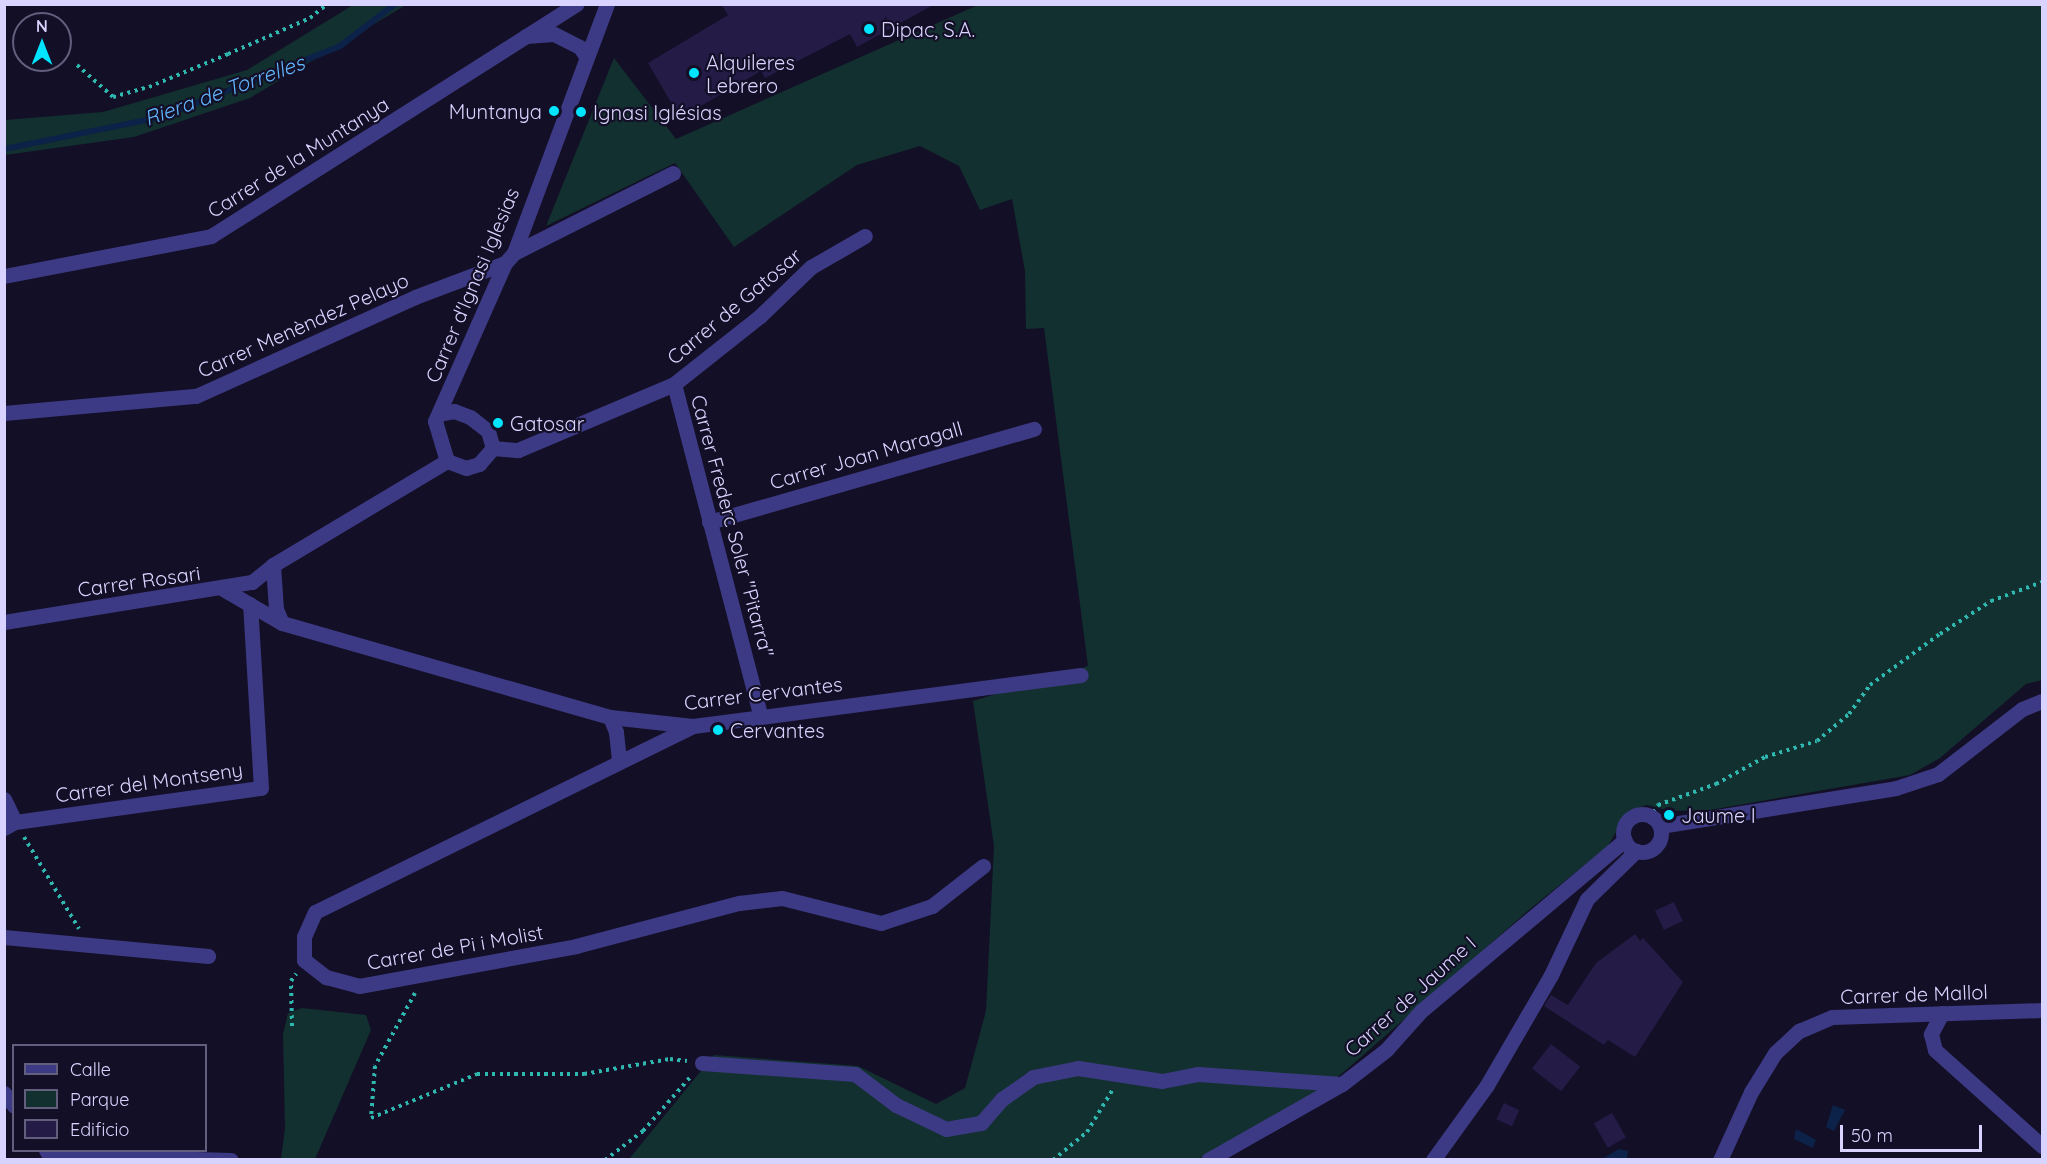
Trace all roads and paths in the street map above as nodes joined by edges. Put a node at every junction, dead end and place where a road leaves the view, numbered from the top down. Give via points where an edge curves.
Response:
1 (327, 4) edge
2 (577, 4) edge
3 (607, 4) edge
4 (523, 37) junction
5 (585, 55) junction
6 (77, 64) dead end
7 (674, 173) dead end
8 (865, 236) dead end
9 (509, 258) junction
10 (4, 276) edge
11 (674, 384) junction
12 (4, 413) edge
13 (439, 414) junction
14 (1034, 429) dead end
15 (494, 448) junction
16 (447, 461) junction
17 (709, 522) junction
18 (273, 565) junction
19 (2043, 582) edge
20 (223, 589) junction
21 (250, 604) junction
22 (4, 622) edge
23 (282, 624) junction
24 (1081, 675) dead end
25 (2043, 701) edge
26 (760, 715) junction
27 (610, 717) junction
28 (693, 726) junction
29 (619, 762) junction
30 (4, 799) edge
31 (1655, 821) junction
32 (10, 825) edge
33 (1625, 840) junction
34 (1636, 851) junction
35 (983, 866) dead end
36 (4, 937) edge
37 (88, 945) junction
38 (208, 956) dead end
39 (304, 960) junction
40 (424, 976) junction
41 (2043, 1010) edge
42 (1942, 1013) junction
43 (292, 1026) dead end
44 (702, 1063) junction
45 (1123, 1072) junction
46 (1342, 1084) junction
47 (2043, 1146) edge
48 (47, 1152) edge
49 (231, 1160) edge
50 (606, 1160) edge
51 (1053, 1160) edge
52 (1208, 1160) edge
53 (1433, 1160) edge
54 (1720, 1160) edge

1 - 6 path via 310,18 228,54 149,87 113,97
2 - 4 street, Carrer de la Muntanya
3 - 5 street, Carrer d'Ignasi Iglesias
4 - 5 street, Carrer de la Muntanya via 554,34 580,46
4 - 10 street, Carrer de la Muntanya via 211,236
5 - 9 street, Carrer d'Ignasi Iglesias
7 - 9 street, Carrer Menèndez Pelayo
8 - 11 street, Carrer de Gatosar via 812,267 760,316
9 - 12 street, Carrer Menèndez Pelayo via 196,396
9 - 13 street, Carrer d'Ignasi Iglesias
11 - 15 street, Carrer de Gatosar via 518,450
11 - 17 street, Carrer Frederc Soler "Pitarra"
13 - 15 street via 454,411 470,417 489,431
13 - 16 street via 435,421
14 - 17 street, Carrer Joan Maragall
15 - 16 street via 479,464 466,468
16 - 18 street
17 - 26 street, Carrer Frederc Soler "Pitarra"
18 - 20 street, Carrer Rosari via 252,582
18 - 23 street via 276,609
19 - 31 path via 1991,601 1940,634 1870,685 1849,714 1817,741 1765,757 1716,784 1676,796 1658,805
20 - 21 street, Carrer Cervantes
20 - 22 street, Carrer Rosari
21 - 23 street, Carrer Cervantes
21 - 32 street, Carrer del Montseny via 261,788
23 - 27 street, Carrer Cervantes
24 - 26 street, Carrer Cervantes
25 - 31 street, Carrer de Jaume I via 2022,709 1938,774 1896,788
26 - 28 street, Carrer Cervantes
27 - 28 street, Carrer Cervantes
27 - 29 street
28 - 29 street
29 - 39 street via 315,912 303,937
30 - 32 street
31 - 33 street, Carrer de Jaume I via 1640,814 1628,820
31 - 34 street via 1657,845 1647,852
32 - 37 path
33 - 34 street
33 - 46 street, Carrer de Jaume I via 1420,1011 1386,1050
34 - 53 street via 1587,898 1551,975 1487,1085
35 - 40 street, Carrer de Pi i Molist via 932,906 881,923 782,898 771,899 739,903 576,946
36 - 37 street
37 - 38 street
39 - 40 street, Carrer de Pi i Molist via 326,977 358,986
39 - 43 path via 291,981
40 - 44 path via 375,1066 371,1118 477,1074 584,1074 670,1059
41 - 42 street, Carrer de Mallol
42 - 47 street via 1931,1034 1935,1050
42 - 54 street, Carrer de Mallol via 1832,1017 1799,1031 1774,1053
44 - 45 street via 855,1074 896,1105 946,1129 981,1123 1002,1099 1033,1077 1078,1068
44 - 50 path via 643,1131
45 - 46 street via 1162,1080 1198,1074
45 - 51 path via 1087,1132
46 - 52 street, Carrer de Jaume I
48 - 49 street

